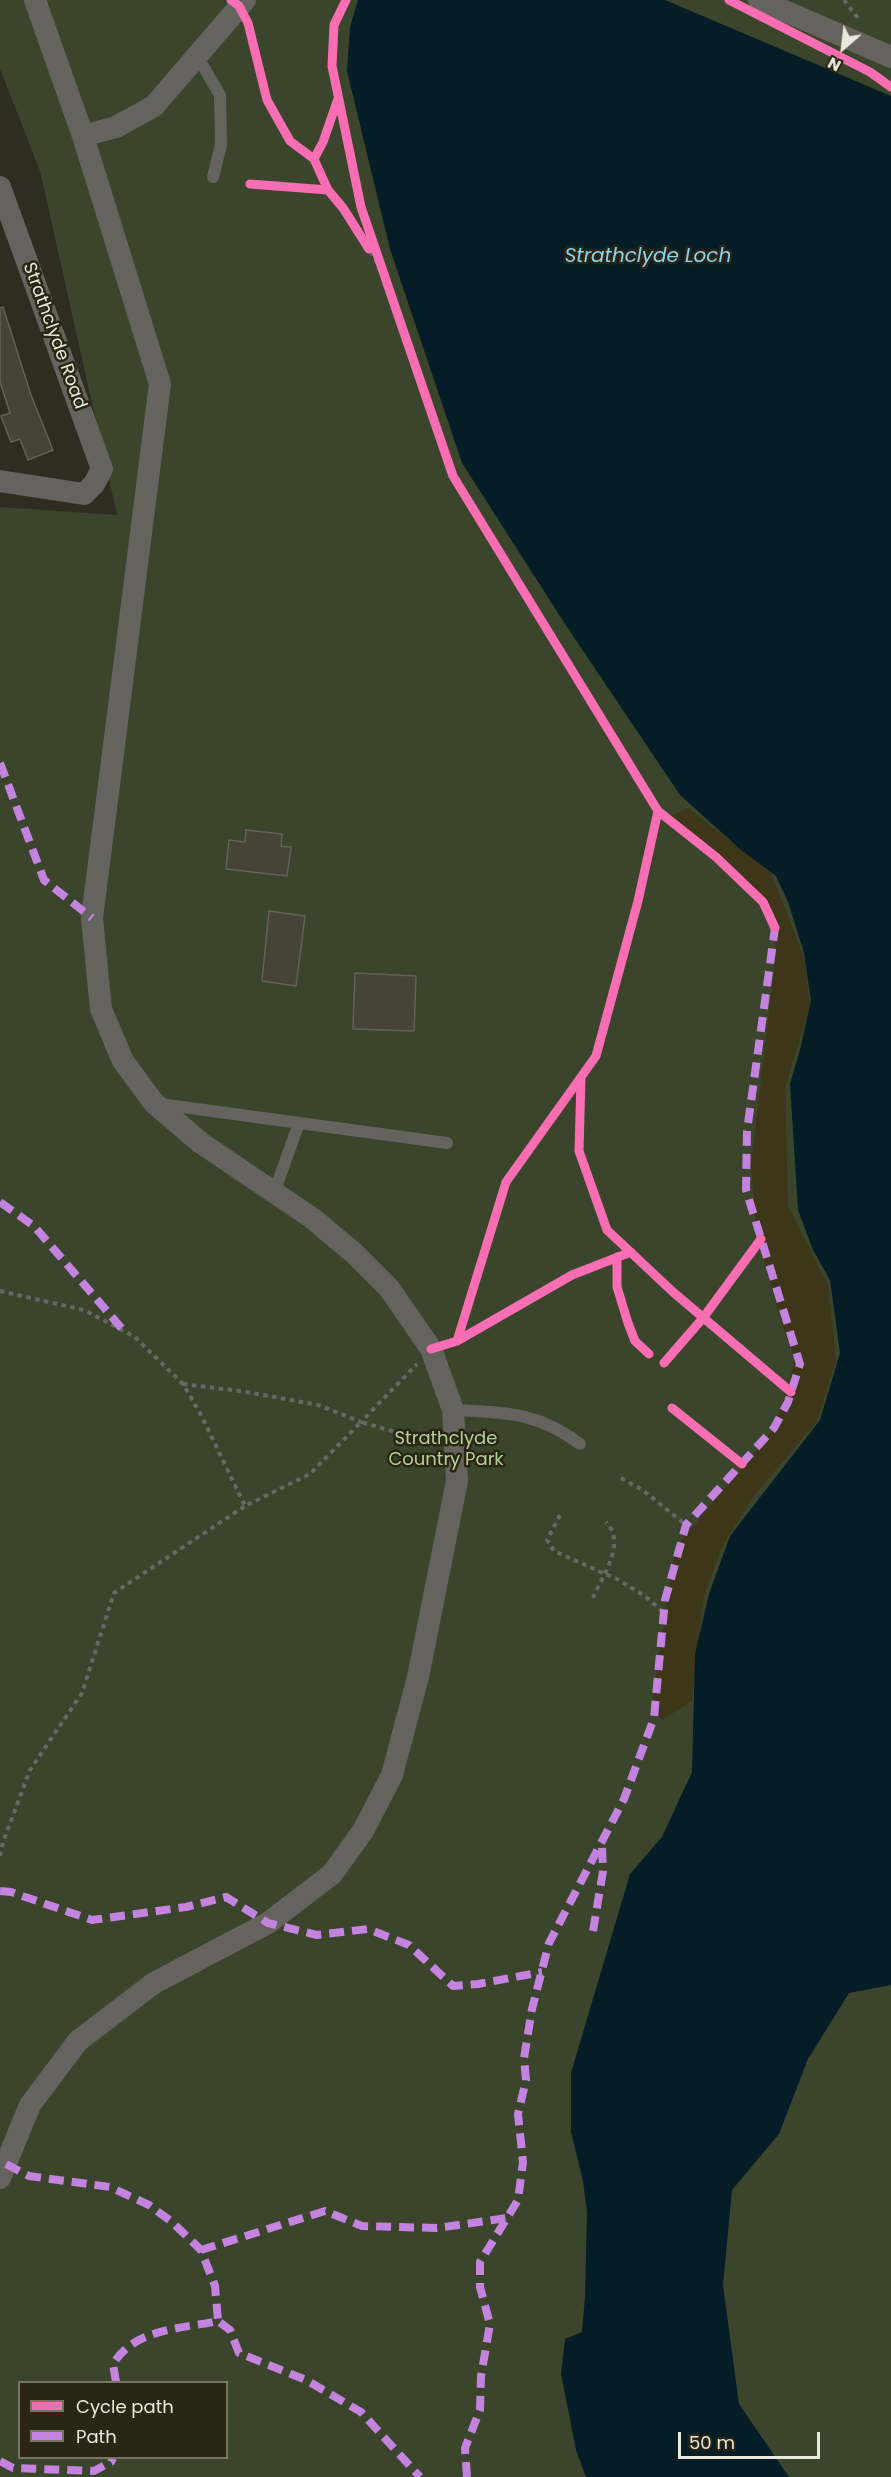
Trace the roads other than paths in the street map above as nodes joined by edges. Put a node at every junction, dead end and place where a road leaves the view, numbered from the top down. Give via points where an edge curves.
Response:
1 (34, 0) edge
2 (759, 0) edge
3 (242, 3) edge
4 (197, 56) junction
5 (891, 57) edge
6 (83, 136) junction
7 (213, 177) dead end
8 (0, 186) edge
9 (0, 481) edge
10 (154, 1103) junction
11 (299, 1123) junction
12 (447, 1143) dead end
13 (274, 1193) junction
14 (453, 1410) junction
15 (580, 1444) dead end
16 (0, 2178) edge

1 - 6 street
2 - 5 street
3 - 4 street
4 - 6 street via 154,106 116,127
4 - 7 lane via 220,95 221,145
6 - 10 street via 160,384 92,918 101,1009 123,1061
8 - 9 street, Strathclyde Road via 102,468 84,494
10 - 11 lane
10 - 13 street via 201,1143
11 - 12 lane
11 - 13 lane
13 - 14 street via 312,1218 383,1281 431,1350
14 - 15 lane via 539,1419
14 - 16 street via 457,1480 418,1677 392,1775 363,1831 332,1874 268,1923 154,1983 78,2041 30,2105

